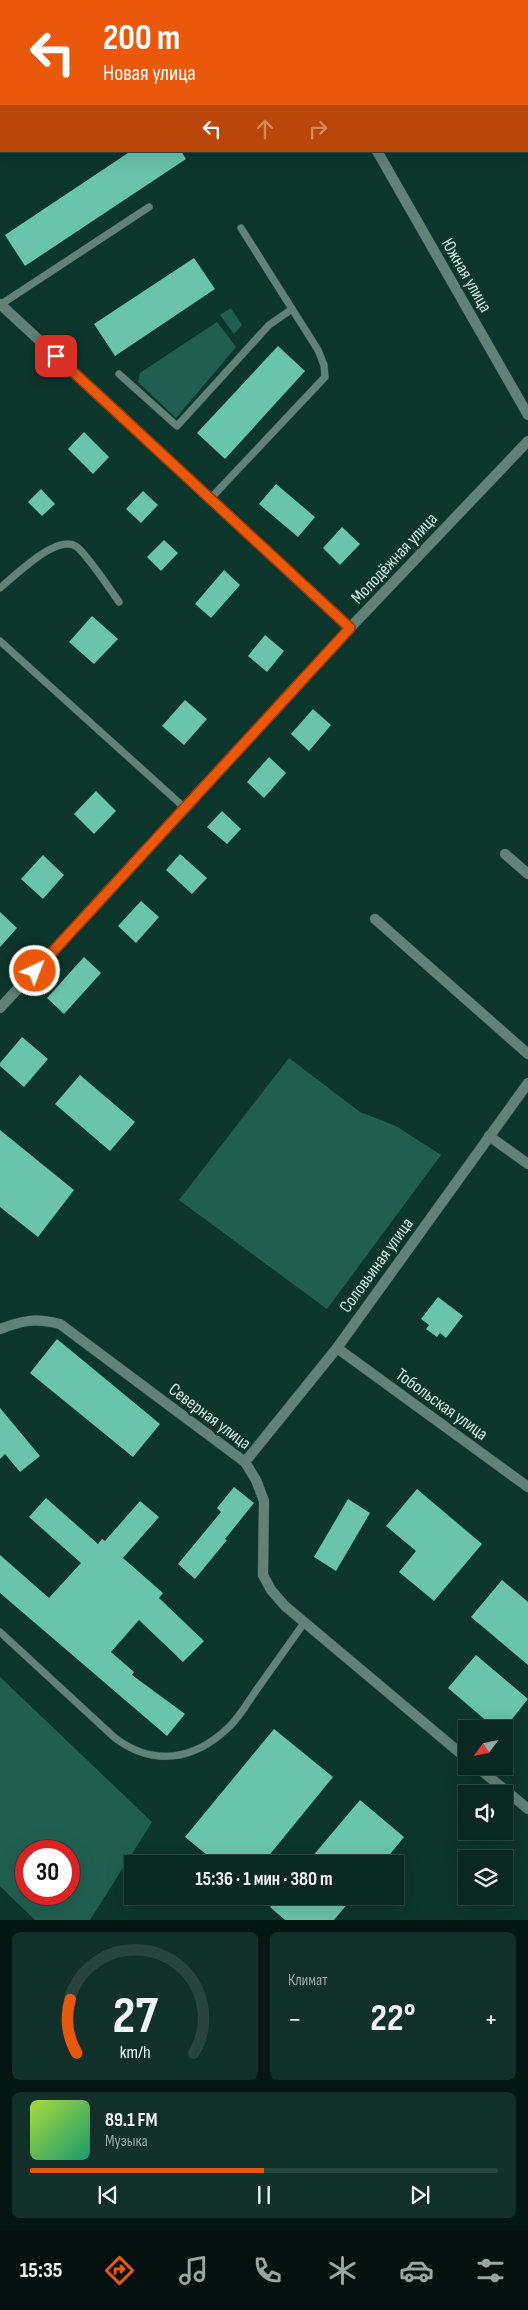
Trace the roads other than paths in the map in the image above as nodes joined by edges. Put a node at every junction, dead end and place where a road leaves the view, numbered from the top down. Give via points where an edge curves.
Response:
1 (378, 152) edge
2 (149, 208) dead end
3 (241, 228) dead end
4 (0, 304) edge
5 (292, 310) junction
6 (120, 374) dead end
7 (528, 415) edge
8 (528, 441) edge
9 (211, 498) junction
10 (0, 588) edge
11 (119, 602) dead end
12 (350, 628) junction
13 (0, 641) edge
14 (186, 809) junction
15 (505, 854) dead end
16 (528, 874) edge
17 (375, 919) dead end
18 (0, 1008) edge
19 (528, 1054) edge
20 (528, 1083) edge
21 (489, 1136) junction
22 (528, 1164) edge
23 (0, 1329) edge
24 (337, 1348) junction
25 (245, 1462) junction
26 (528, 1487) edge
27 (304, 1623) junction
28 (0, 1632) edge
29 (458, 1751) edge
30 (487, 1775) edge
31 (528, 1809) edge

1 - 7 street, Южная улица
2 - 4 lane
3 - 5 lane
4 - 9 street
5 - 6 lane via 269,325 177,426
5 - 9 lane via 318,350 325,377
8 - 12 street, Молодёжная улица
9 - 12 street
10 - 11 lane via 47,550 64,543 76,546
12 - 14 street, Молодёжная улица
13 - 14 lane
14 - 18 street, Молодёжная улица
15 - 16 street
17 - 19 street
20 - 21 street, Соловьиная улица
21 - 22 street
21 - 24 street, Соловьиная улица
23 - 25 street, Северная улица via 21,1321 40,1319 60,1324
24 - 25 street, Соловьиная улица
24 - 26 street, Тобольская улица
25 - 27 street, Северная улица via 264,1501 263,1575 271,1590
27 - 28 lane via 230,1727 196,1750 174,1757 130,1750
27 - 29 street, Северная улица
30 - 31 street

